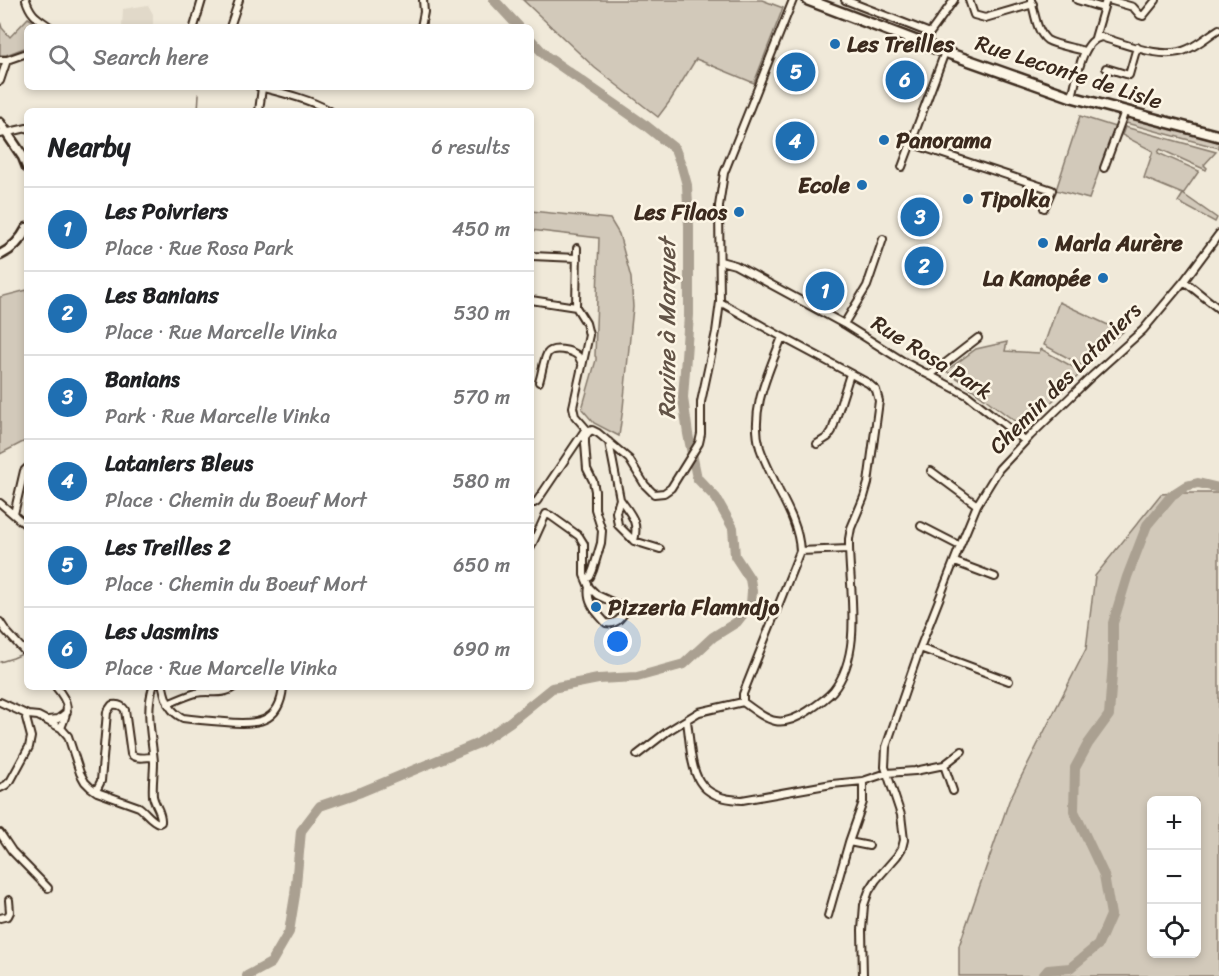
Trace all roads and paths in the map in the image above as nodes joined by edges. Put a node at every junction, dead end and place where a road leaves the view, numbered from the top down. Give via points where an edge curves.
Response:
1 (26, 0) edge
2 (202, 0) edge
3 (239, 0) edge
4 (423, 0) edge
5 (793, 0) edge
6 (808, 0) edge
7 (845, 0) edge
8 (954, 0) edge
9 (969, 0) edge
10 (1077, 0) edge
11 (1107, 0) edge
12 (1156, 0) edge
13 (1032, 2) edge
14 (1103, 8) junction
15 (46, 24) edge
16 (195, 24) edge
17 (231, 24) edge
18 (422, 24) edge
19 (1219, 29) edge
20 (930, 33) junction
21 (1095, 38) junction
22 (925, 44) junction
23 (1137, 47) junction
24 (1084, 51) junction
25 (945, 52) junction
26 (24, 54) edge
27 (3, 60) edge
28 (1106, 68) dead end
29 (0, 81) edge
30 (261, 90) edge
31 (271, 90) edge
32 (1072, 97) junction
33 (259, 108) edge
34 (324, 108) edge
35 (1125, 111) junction
36 (0, 123) edge
37 (24, 129) edge
38 (3, 133) edge
39 (1219, 136) edge
40 (910, 143) junction
41 (24, 161) edge
42 (902, 167) dead end
43 (1104, 168) dead end
44 (1044, 208) dead end
45 (1219, 234) edge
46 (883, 238) dead end
47 (24, 241) edge
48 (577, 248) dead end
49 (0, 255) edge
50 (534, 256) edge
51 (577, 258) junction
52 (720, 261) junction
53 (1184, 281) junction
54 (534, 300) edge
55 (720, 302) junction
56 (576, 307) junction
57 (1219, 309) edge
58 (844, 324) junction
59 (782, 337) junction
60 (978, 338) dead end
61 (582, 365) junction
62 (850, 374) junction
63 (930, 375) junction
64 (539, 382) dead end
65 (587, 430) junction
66 (1025, 441) junction
67 (609, 442) junction
68 (818, 444) dead end
69 (24, 471) edge
70 (931, 471) dead end
71 (620, 499) junction
72 (0, 503) edge
73 (534, 503) edge
74 (977, 505) junction
75 (14, 514) junction
76 (24, 523) edge
77 (921, 526) dead end
78 (534, 540) edge
79 (634, 541) junction
80 (960, 546) junction
81 (660, 549) dead end
82 (848, 549) junction
83 (800, 551) junction
84 (955, 562) junction
85 (586, 578) junction
86 (994, 578) dead end
87 (589, 587) junction
88 (0, 622) edge
89 (920, 648) junction
90 (24, 651) edge
91 (1009, 681) dead end
92 (58, 690) edge
93 (152, 690) edge
94 (164, 690) edge
95 (216, 690) edge
96 (283, 690) edge
97 (0, 702) edge
98 (743, 702) junction
99 (168, 704) junction
100 (68, 712) junction
101 (28, 716) junction
102 (48, 720) junction
103 (687, 721) junction
104 (61, 728) junction
105 (962, 751) dead end
106 (637, 755) dead end
107 (153, 757) junction
108 (944, 765) junction
109 (887, 773) junction
110 (863, 781) junction
111 (0, 788) edge
112 (96, 791) junction
113 (953, 791) dead end
114 (0, 833) edge
115 (849, 842) junction
116 (869, 846) dead end
117 (48, 888) dead end
118 (9, 900) dead end
119 (828, 916) dead end
120 (0, 918) edge
121 (863, 976) edge

1 - 15 street via 30,12
2 - 16 street
3 - 17 street
4 - 18 street
5 - 52 street via 724,173 719,206
6 - 22 main road, Rue Leconte de Lisle
7 - 20 street
8 - 20 street
9 - 13 street via 974,15 984,18
10 - 14 street
11 - 12 street via 1133,7 1143,16
11 - 14 street
13 - 24 street via 1039,29 1046,39
14 - 21 street
19 - 23 street via 1188,50 1172,54
20 - 22 street
21 - 23 street
21 - 24 street
22 - 25 main road, Rue Leconte de Lisle
23 - 28 street via 1129,75
24 - 32 street
25 - 32 main road, Rue Leconte de Lisle
25 - 40 street
26 - 27 street
27 - 29 street
30 - 33 street
31 - 34 street
32 - 35 main road, Rue Leconte de Lisle
35 - 39 main road, Rue Leconte de Lisle
35 - 43 street
36 - 38 main road
37 - 38 street
38 - 41 main road
40 - 42 street
40 - 44 street via 1052,190
45 - 53 street, Chemin des Lataniers
46 - 58 street via 867,286
47 - 49 main road
48 - 51 street
50 - 51 street
51 - 56 street
52 - 55 street
52 - 58 street, Rue Rosa Park via 735,265
53 - 57 street
53 - 66 street, Chemin des Lataniers via 1143,330
54 - 56 street
55 - 59 street
55 - 67 street via 701,402 699,443 671,488 654,494 629,459
56 - 61 street via 589,335
58 - 63 street, Rue Rosa Park
59 - 62 street
59 - 83 street via 760,394 757,431 766,463 797,531
60 - 63 street
61 - 64 street via 576,354 552,350
61 - 65 street via 573,407
62 - 68 street via 832,431
62 - 82 street via 876,390 879,401 868,483 851,528
63 - 66 street, Rue Rosa Park via 967,395
65 - 67 street
65 - 73 street
65 - 85 street via 587,469 594,485 594,505 602,537 593,570
66 - 74 street, Chemin des Lataniers via 999,469
67 - 71 street
69 - 75 street
70 - 74 street
71 - 79 street via 636,525
71 - 79 street via 616,519
72 - 75 street
74 - 80 street, Chemin des Lataniers
75 - 76 street
77 - 80 street
78 - 85 street via 546,514 579,536 584,544
79 - 81 street
80 - 84 street, Chemin des Lataniers
82 - 83 street
82 - 98 street via 851,638 847,663 833,691 796,719 785,722 768,719
83 - 98 street
84 - 86 street
84 - 89 street, Chemin des Lataniers
85 - 87 street
87 - 87 street via 594,610 606,623 618,622 625,608
88 - 90 street
89 - 91 street
89 - 109 street, Chemin des Lataniers via 885,747
92 - 100 street
93 - 107 street via 149,715
94 - 99 street
95 - 99 street
96 - 99 street via 273,713 252,723 183,718
97 - 101 street
98 - 103 street via 699,712
100 - 102 street
100 - 104 street
101 - 102 street
101 - 111 street via 29,747 11,780
102 - 104 street
103 - 106 street
103 - 110 street via 696,776 703,788 715,795 742,800
104 - 112 street via 68,736 80,773
105 - 108 street
107 - 112 street via 153,794 160,822 153,821 139,807
107 - 112 street via 131,754 125,710 112,705 107,712 101,781
108 - 109 street
108 - 113 street
109 - 110 street
109 - 121 street, Chemin des Lataniers via 901,815 904,840 897,856 869,891 864,905
110 - 115 street via 863,802
114 - 117 street
115 - 116 street
115 - 119 street
118 - 120 street via 8,916

